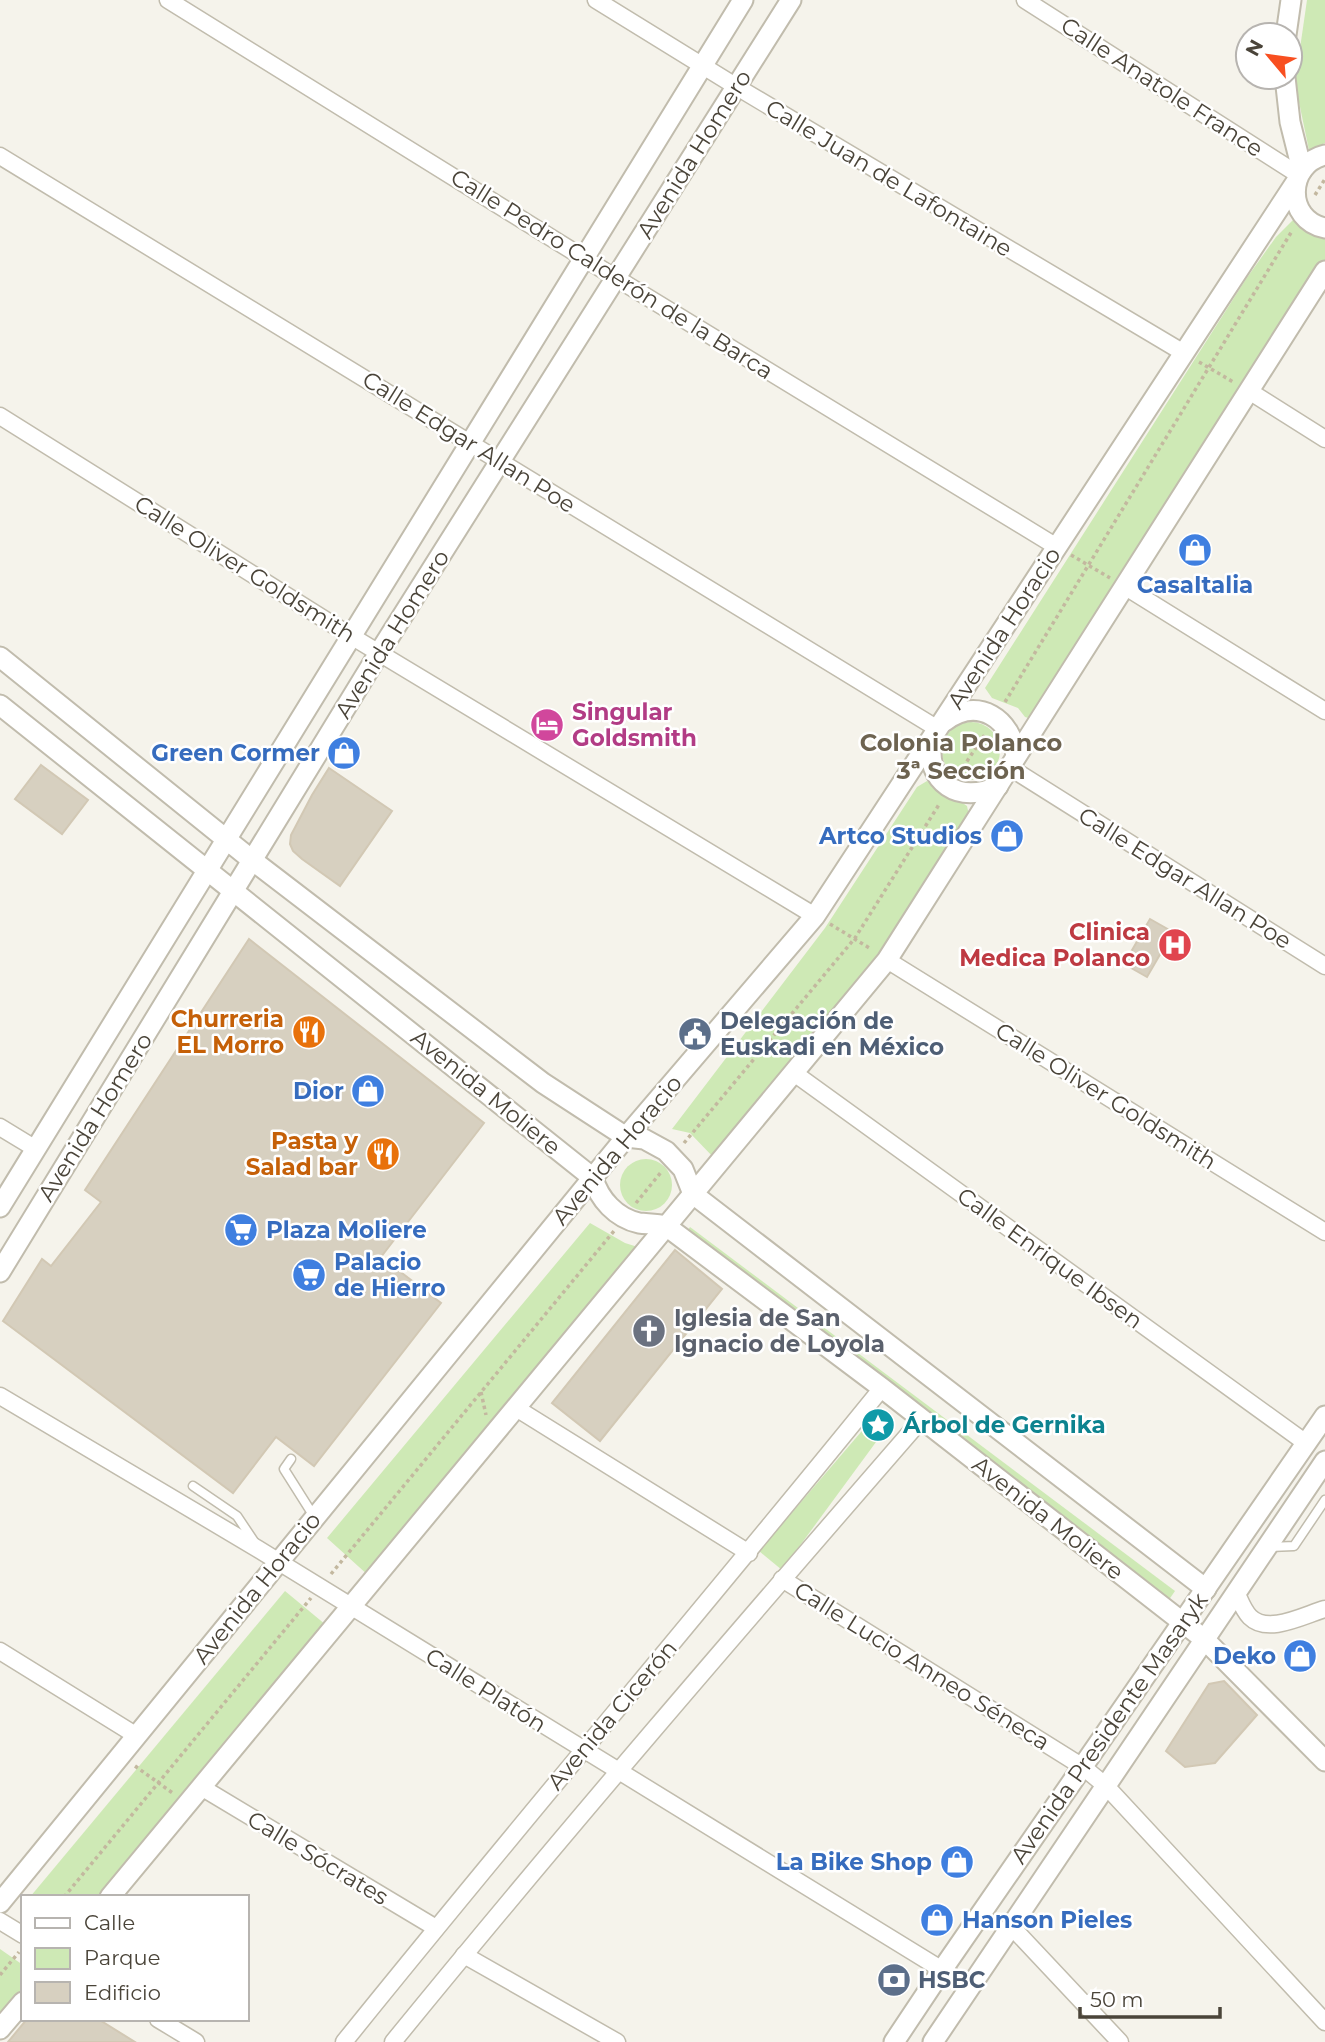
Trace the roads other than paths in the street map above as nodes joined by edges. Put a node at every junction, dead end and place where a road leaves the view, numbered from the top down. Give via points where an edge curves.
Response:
1 (168, 0) edge
2 (596, 0) edge
3 (743, 0) edge
4 (791, 0) edge
5 (1025, 0) edge
6 (1291, 0) edge
7 (1288, 21) edge
8 (702, 65) junction
9 (737, 87) junction
10 (1286, 91) edge
11 (1325, 155) edge
12 (0, 156) edge
13 (1299, 176) junction
14 (1325, 228) edge
15 (585, 258) junction
16 (1325, 271) edge
17 (616, 278) junction
18 (1184, 353) junction
19 (1249, 391) junction
20 (0, 416) edge
21 (1325, 439) edge
22 (470, 443) junction
23 (499, 461) junction
24 (1057, 547) junction
25 (1124, 586) junction
26 (351, 636) junction
27 (379, 653) junction
28 (0, 657) edge
29 (0, 705) edge
30 (1325, 711) edge
31 (938, 730) junction
32 (1013, 762) junction
33 (998, 786) junction
34 (226, 839) junction
35 (252, 860) junction
36 (207, 870) junction
37 (233, 891) junction
38 (815, 916) junction
39 (887, 960) junction
40 (1325, 966) edge
41 (794, 1073) junction
42 (0, 1127) edge
43 (626, 1137) junction
44 (36, 1149) junction
45 (593, 1178) junction
46 (693, 1194) junction
47 (0, 1207) edge
48 (666, 1226) junction
49 (1325, 1232) edge
50 (0, 1272) edge
51 (882, 1388) junction
52 (0, 1396) edge
53 (516, 1408) junction
54 (1325, 1416) edge
55 (921, 1420) junction
56 (1306, 1443) junction
57 (291, 1459) dead end
58 (1324, 1470) edge
59 (193, 1486) dead end
60 (1325, 1500) edge
61 (315, 1518) junction
62 (1266, 1547) junction
63 (258, 1549) junction
64 (749, 1553) junction
65 (279, 1562) junction
66 (782, 1579) junction
67 (1206, 1589) junction
68 (1236, 1592) junction
69 (351, 1606) junction
70 (1325, 1609) edge
71 (1183, 1622) junction
72 (1204, 1639) junction
73 (0, 1651) edge
74 (137, 1736) junction
75 (582, 1750) junction
76 (1325, 1761) edge
77 (1083, 1767) junction
78 (620, 1771) junction
79 (1106, 1786) junction
80 (201, 1787) junction
81 (112, 1895) edge
82 (0, 1903) edge
83 (0, 1921) edge
84 (1011, 1926) junction
85 (436, 1928) junction
86 (21, 1935) edge
87 (464, 1955) junction
88 (942, 1970) junction
89 (970, 1987) junction
90 (21, 2004) edge
91 (161, 2021) edge
92 (1325, 2022) edge
93 (0, 2029) edge
94 (195, 2042) edge
95 (344, 2042) edge
96 (393, 2042) edge
97 (617, 2042) edge
98 (894, 2042) edge
99 (933, 2042) edge
100 (1120, 2042) edge

1 - 15 street, Calle Pedro Calderón de la Barca
2 - 8 street, Calle Juan de Lafontaine
3 - 8 street, Avenida Homero
4 - 9 street, Avenida Homero
5 - 13 street, Calle Anatole France
6 - 7 street
8 - 9 street, Calle Juan de Lafontaine
8 - 15 street, Avenida Homero
9 - 17 street, Avenida Homero
9 - 18 street, Calle Juan de Lafontaine
10 - 13 street
11 - 13 street via 1309,162
12 - 22 street, Calle Edgar Allan Poe
13 - 14 street via 1296,199 1303,214
13 - 18 street, Avenida Horacio
15 - 17 street, Calle Pedro Calderón de la Barca
15 - 22 street, Avenida Homero
16 - 19 street
17 - 23 street, Avenida Homero
17 - 24 street, Calle Pedro Calderón de la Barca
18 - 24 street, Avenida Horacio
19 - 21 street
19 - 25 street
20 - 26 street, Calle Oliver Goldsmith
22 - 23 street, Calle Edgar Allan Poe
22 - 26 street, Avenida Homero
23 - 27 street, Avenida Homero
23 - 31 street, Calle Edgar Allan Poe
24 - 31 street, Avenida Horacio
25 - 30 street
25 - 32 street
26 - 27 street, Calle Oliver Goldsmith
26 - 34 street, Avenida Homero
27 - 35 street, Avenida Homero
27 - 38 street, Calle Oliver Goldsmith
28 - 34 street, Avenida Moliere
29 - 36 street, Avenida Moliere
31 - 32 street via 954,715 984,712 1008,730
31 - 33 street via 931,754 937,775 950,788 970,794
31 - 38 street, Avenida Horacio
32 - 33 street
32 - 40 street, Calle Edgar Allan Poe
33 - 39 street
34 - 35 street, Avenida Moliere
34 - 36 street, Avenida Homero
35 - 37 street, Avenida Homero
35 - 43 street, Avenida Moliere via 543,1083
36 - 37 street, Avenida Moliere
36 - 44 street, Avenida Homero
37 - 45 street, Avenida Moliere
37 - 50 street, Avenida Homero
38 - 43 street, Avenida Horacio
39 - 41 street
39 - 49 street, Calle Oliver Goldsmith
41 - 46 street
41 - 56 street, Calle Enrique Ibsen
42 - 44 street
43 - 45 street, Avenida Horacio
43 - 46 street, Avenida Moliere via 652,1142 673,1157
44 - 47 street, Avenida Homero
45 - 48 street, Avenida Moliere via 606,1202 624,1218
45 - 61 street, Avenida Horacio
46 - 48 street
46 - 67 street, Avenida Moliere
48 - 51 street, Avenida Moliere
48 - 53 street
51 - 55 street, Avenida Moliere
51 - 64 street, Avenida Cicerón
52 - 63 street, Calle Platón
53 - 64 street
53 - 69 street
54 - 56 street, Avenida Presidente Masaryk
55 - 66 street, Avenida Cicerón
55 - 71 street, Avenida Moliere
56 - 67 street, Avenida Presidente Masaryk
57 - 61 lane via 284,1469
58 - 62 street, Avenida Presidente Masaryk
59 - 63 lane via 237,1516
60 - 62 lane via 1294,1546
61 - 65 street, Avenida Horacio
62 - 68 street, Avenida Presidente Masaryk
63 - 65 street, Calle Platón
64 - 75 street, Avenida Cicerón
65 - 69 street, Calle Platón
65 - 74 street, Avenida Horacio
66 - 77 street, Calle Lucio Anneo Séneca
66 - 78 street, Avenida Cicerón
67 - 71 street, Avenida Presidente Masaryk
68 - 70 street via 1251,1618 1264,1624
68 - 72 street, Avenida Presidente Masaryk
69 - 75 street, Calle Platón
69 - 80 street
71 - 72 street, Avenida Moliere
71 - 77 street, Avenida Presidente Masaryk
72 - 76 street, Avenida Moliere
72 - 79 street, Avenida Presidente Masaryk
73 - 74 street
74 - 82 street, Avenida Horacio
75 - 78 street, Calle Platón
75 - 85 street, Avenida Cicerón
77 - 79 street, Calle Lucio Anneo Séneca
77 - 88 street, Avenida Presidente Masaryk
78 - 87 street, Avenida Cicerón
78 - 88 street, Calle Platón
79 - 84 street, Avenida Presidente Masaryk
79 - 92 street, Calle Lucio Anneo Séneca
80 - 81 street
80 - 85 street, Calle Sócrates
83 - 86 street
84 - 89 street, Avenida Presidente Masaryk
84 - 100 street
85 - 95 street, Avenida Cicerón
87 - 96 street, Avenida Cicerón
87 - 97 street
88 - 89 street, Calle Platón
88 - 98 street, Avenida Presidente Masaryk
89 - 99 street, Avenida Presidente Masaryk
90 - 93 street
91 - 94 street

